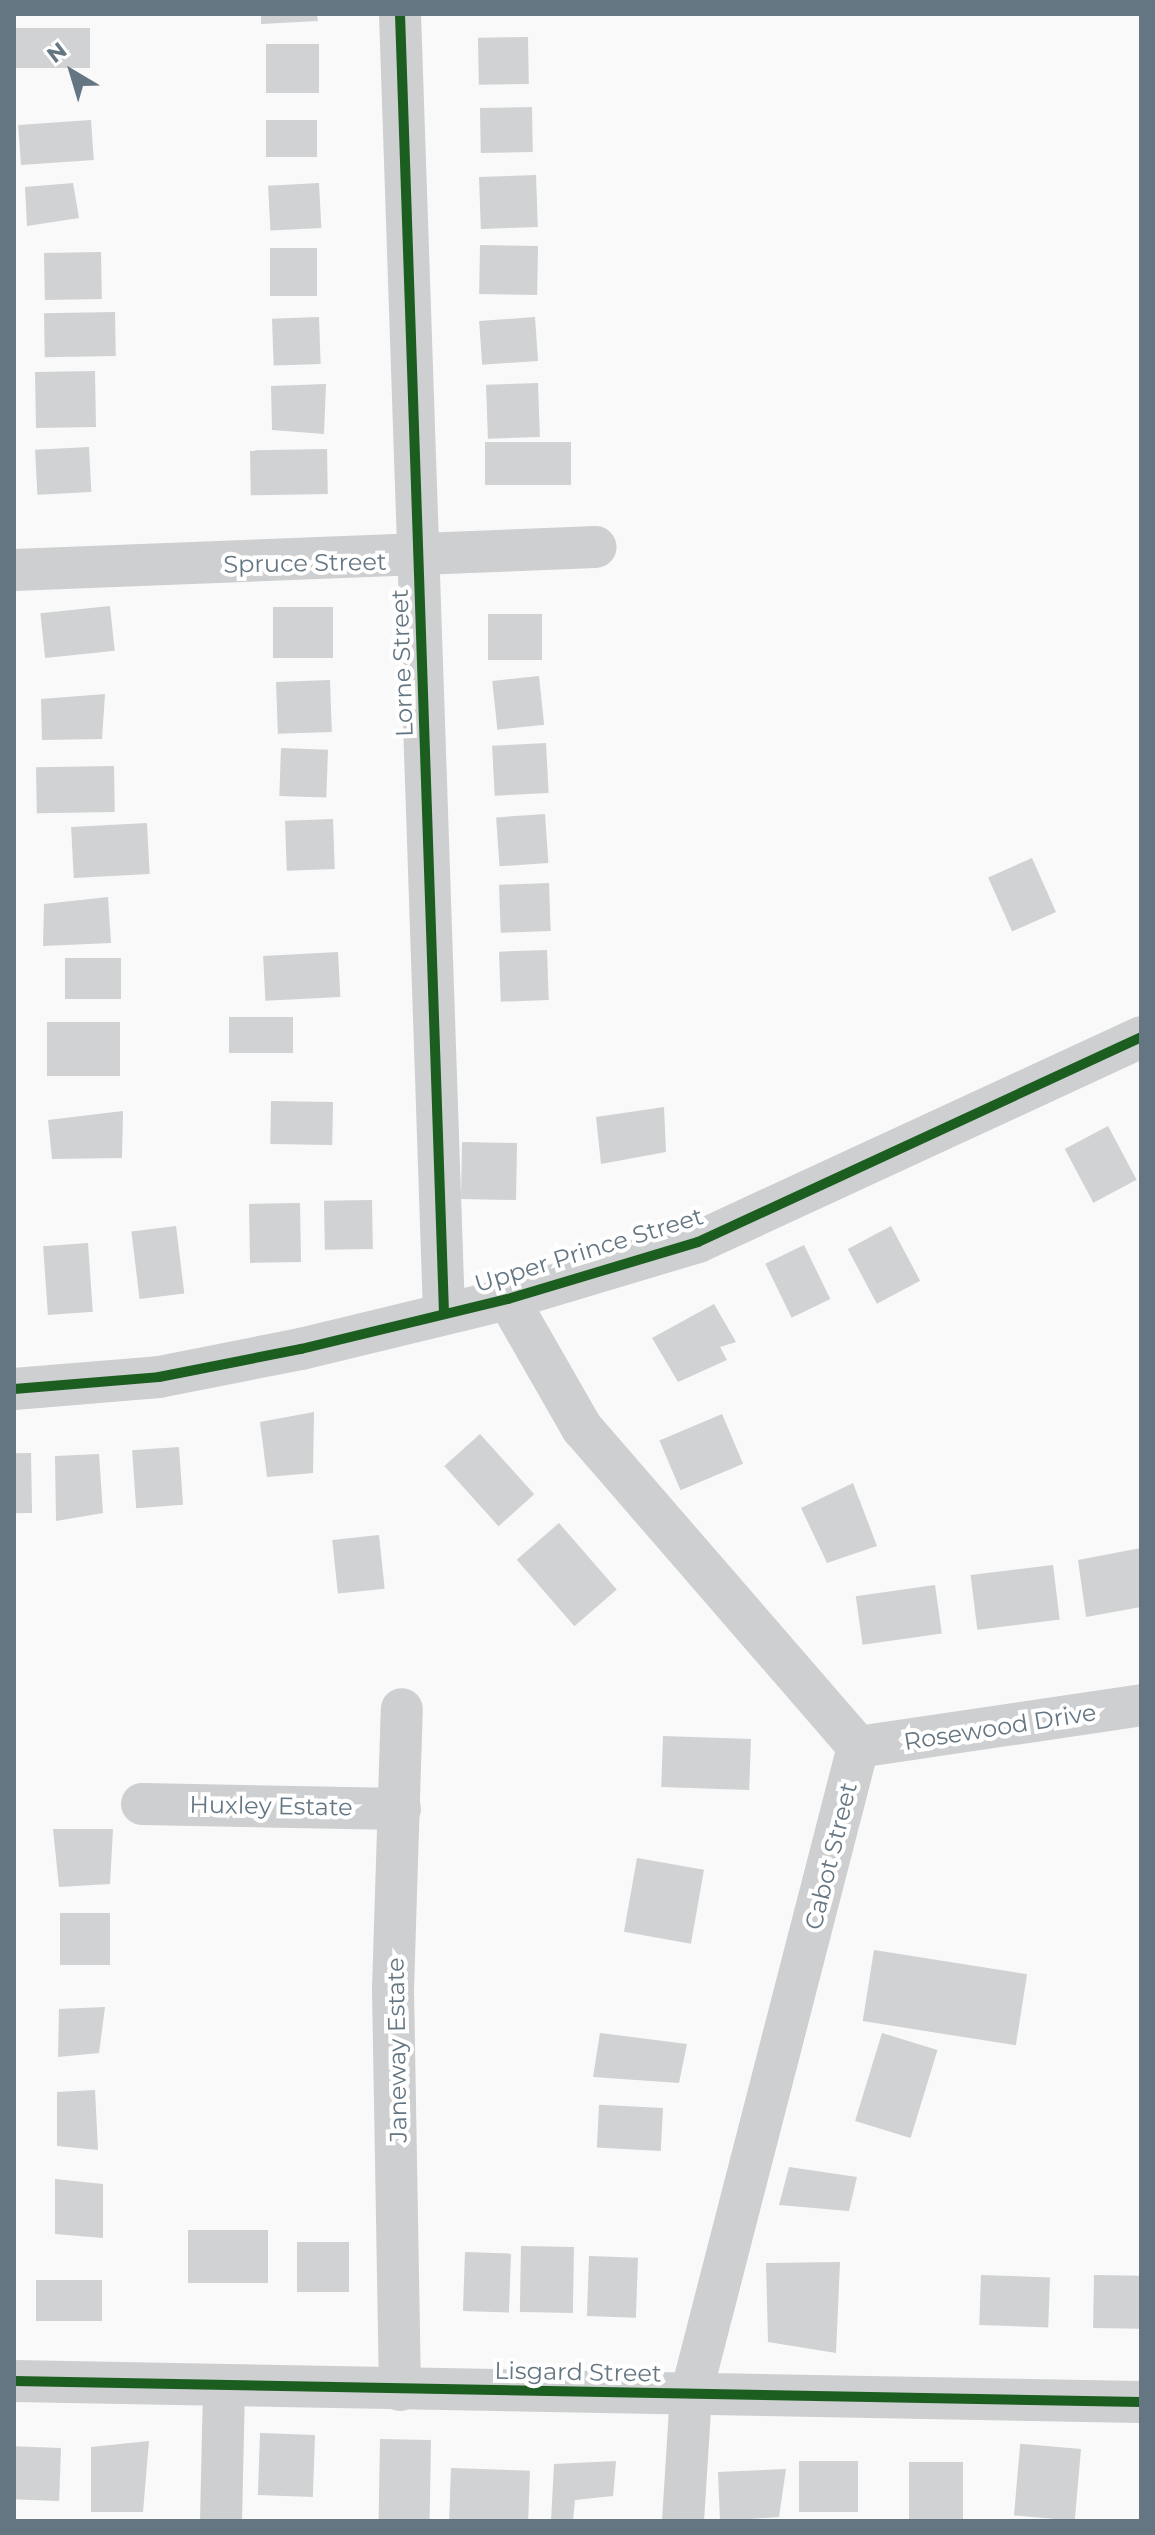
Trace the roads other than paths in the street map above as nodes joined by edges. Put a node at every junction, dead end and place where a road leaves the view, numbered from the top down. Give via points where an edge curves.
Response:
1 (400, 14) edge
2 (596, 547) dead end
3 (419, 560) junction
4 (14, 570) edge
5 (1141, 1037) edge
6 (508, 1299) junction
7 (444, 1311) junction
8 (14, 1389) edge
9 (1141, 1705) edge
10 (402, 1709) dead end
11 (1141, 1729) edge
12 (858, 1747) junction
13 (142, 1804) dead end
14 (400, 1809) junction
15 (14, 2381) edge
16 (224, 2385) junction
17 (400, 2390) junction
18 (691, 2394) junction
19 (1141, 2402) edge
20 (221, 2521) edge
21 (683, 2521) edge

1 - 3 street, Lorne Street
2 - 3 street, Spruce Street
3 - 4 street, Spruce Street
3 - 7 street, Lorne Street
5 - 6 street, Upper Prince Street via 698,1242
6 - 7 street, Upper Prince Street
6 - 12 street via 582,1428
7 - 8 street, Upper Prince Street via 159,1377
9 - 11 street
9 - 12 street, Rosewood Drive
10 - 14 street, Janeway Estate
12 - 18 street, Cabot Street
13 - 14 street, Huxley Estate
14 - 17 street, Janeway Estate via 393,1989
15 - 16 street, Lisgard Street
16 - 17 street, Lisgard Street
16 - 20 street
17 - 18 street, Lisgard Street
18 - 19 street, Lisgard Street
18 - 21 street, Cabot Street

